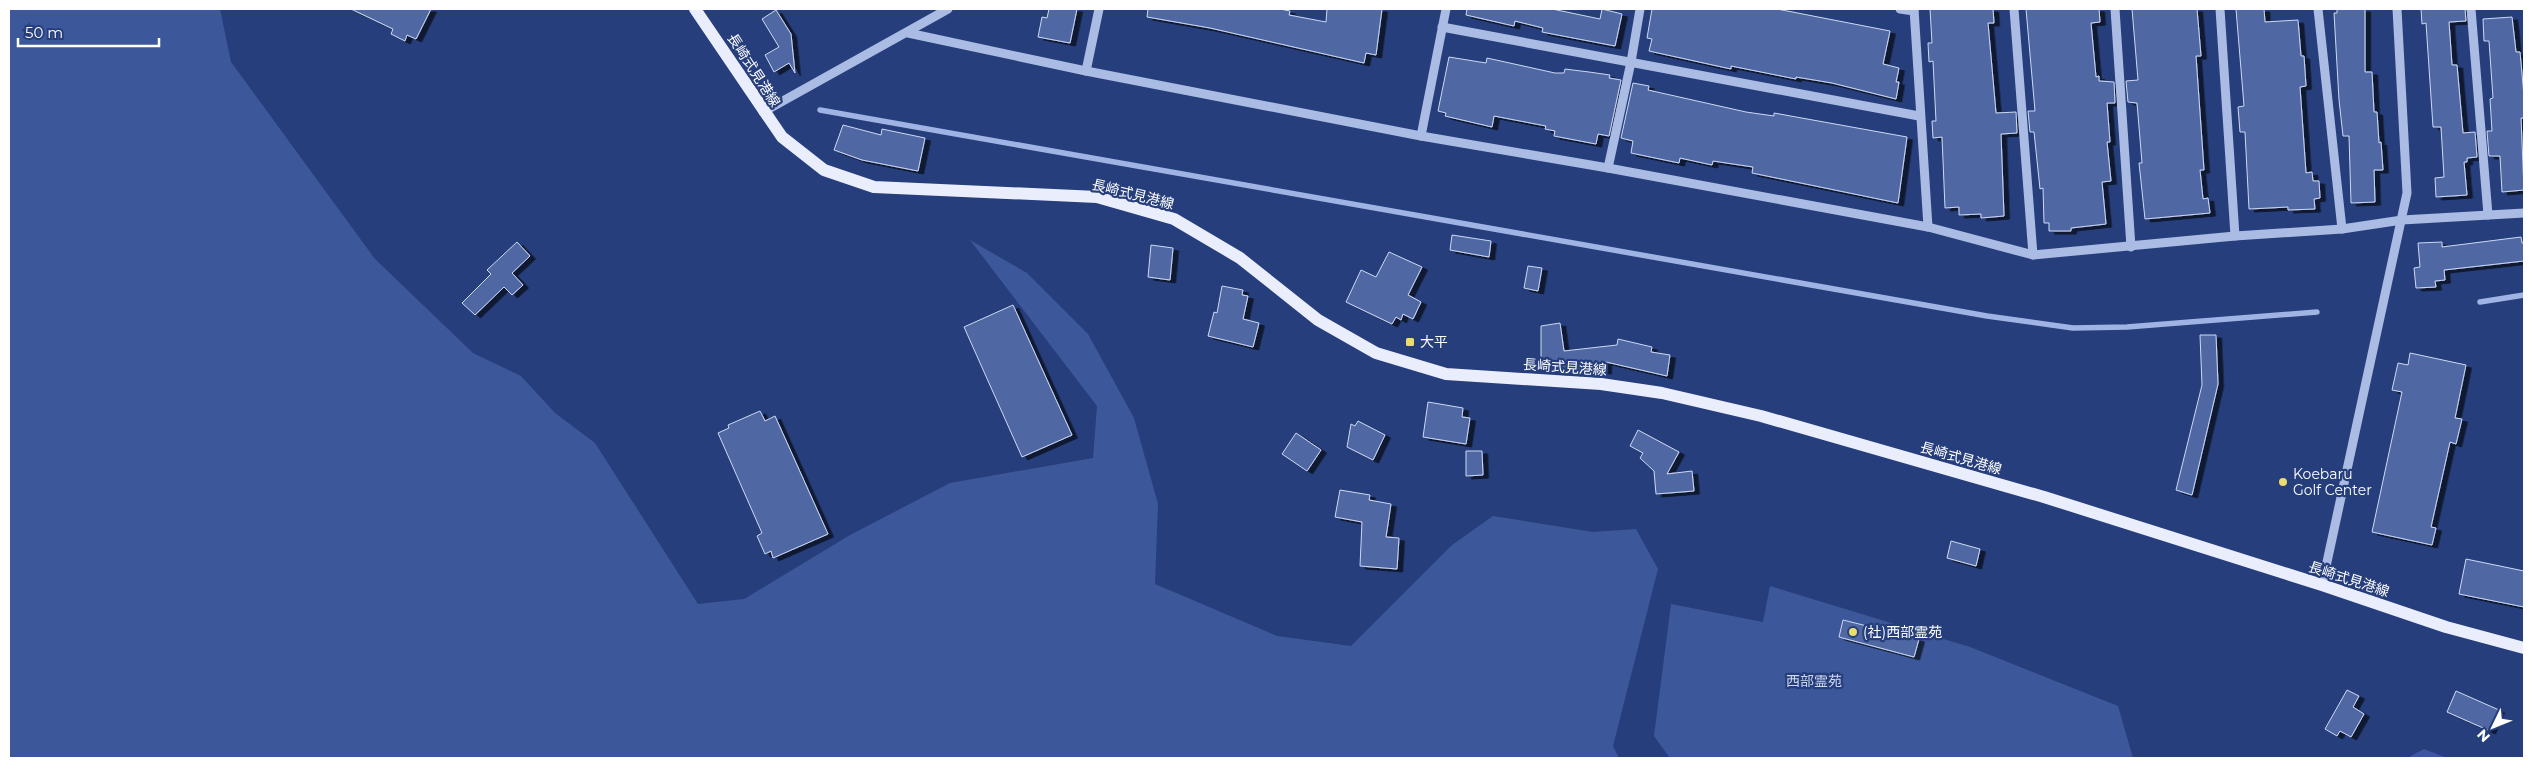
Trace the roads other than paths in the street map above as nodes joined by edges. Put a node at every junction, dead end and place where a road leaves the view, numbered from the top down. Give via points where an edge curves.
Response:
1 (694, 9) edge
2 (948, 9) edge
3 (1099, 9) edge
4 (1446, 9) edge
5 (1640, 9) edge
6 (1900, 9) edge
7 (2014, 9) edge
8 (2115, 9) edge
9 (2220, 9) edge
10 (2318, 9) edge
11 (2397, 9) edge
12 (2471, 9) edge
13 (1914, 10) edge
14 (1442, 27) junction
15 (908, 33) junction
16 (1632, 62) junction
17 (1086, 71) junction
18 (763, 112) junction
19 (1920, 116) junction
20 (1421, 136) junction
21 (1608, 168) junction
22 (2524, 213) edge
23 (2488, 215) junction
24 (2402, 220) junction
25 (1928, 227) junction
26 (2342, 229) junction
27 (2235, 236) junction
28 (2131, 247) junction
29 (2033, 255) junction
30 (2322, 585) junction
31 (2524, 648) edge

1 - 18 main road, 長崎式見港線
2 - 15 street
3 - 17 street
4 - 14 street
5 - 16 street
6 - 13 street
7 - 29 street
8 - 28 street
9 - 27 street
10 - 26 street
11 - 24 street via 2406,193
12 - 23 street
13 - 19 street
14 - 16 street
14 - 20 street
15 - 17 street
15 - 18 street
16 - 19 street
16 - 21 street
17 - 20 street
18 - 30 main road, 長崎式見港線 via 782,137 824,170 874,186 1097,197 1174,219 1240,258 1318,320 1376,353 1446,374 1610,386 1662,393 1761,416 2044,497
19 - 25 street
20 - 21 street
21 - 25 street
22 - 23 street
23 - 24 street
24 - 26 street
24 - 30 street
25 - 29 street
26 - 27 street
27 - 28 street
28 - 29 street
30 - 31 main road, 長崎式見港線 via 2446,628

